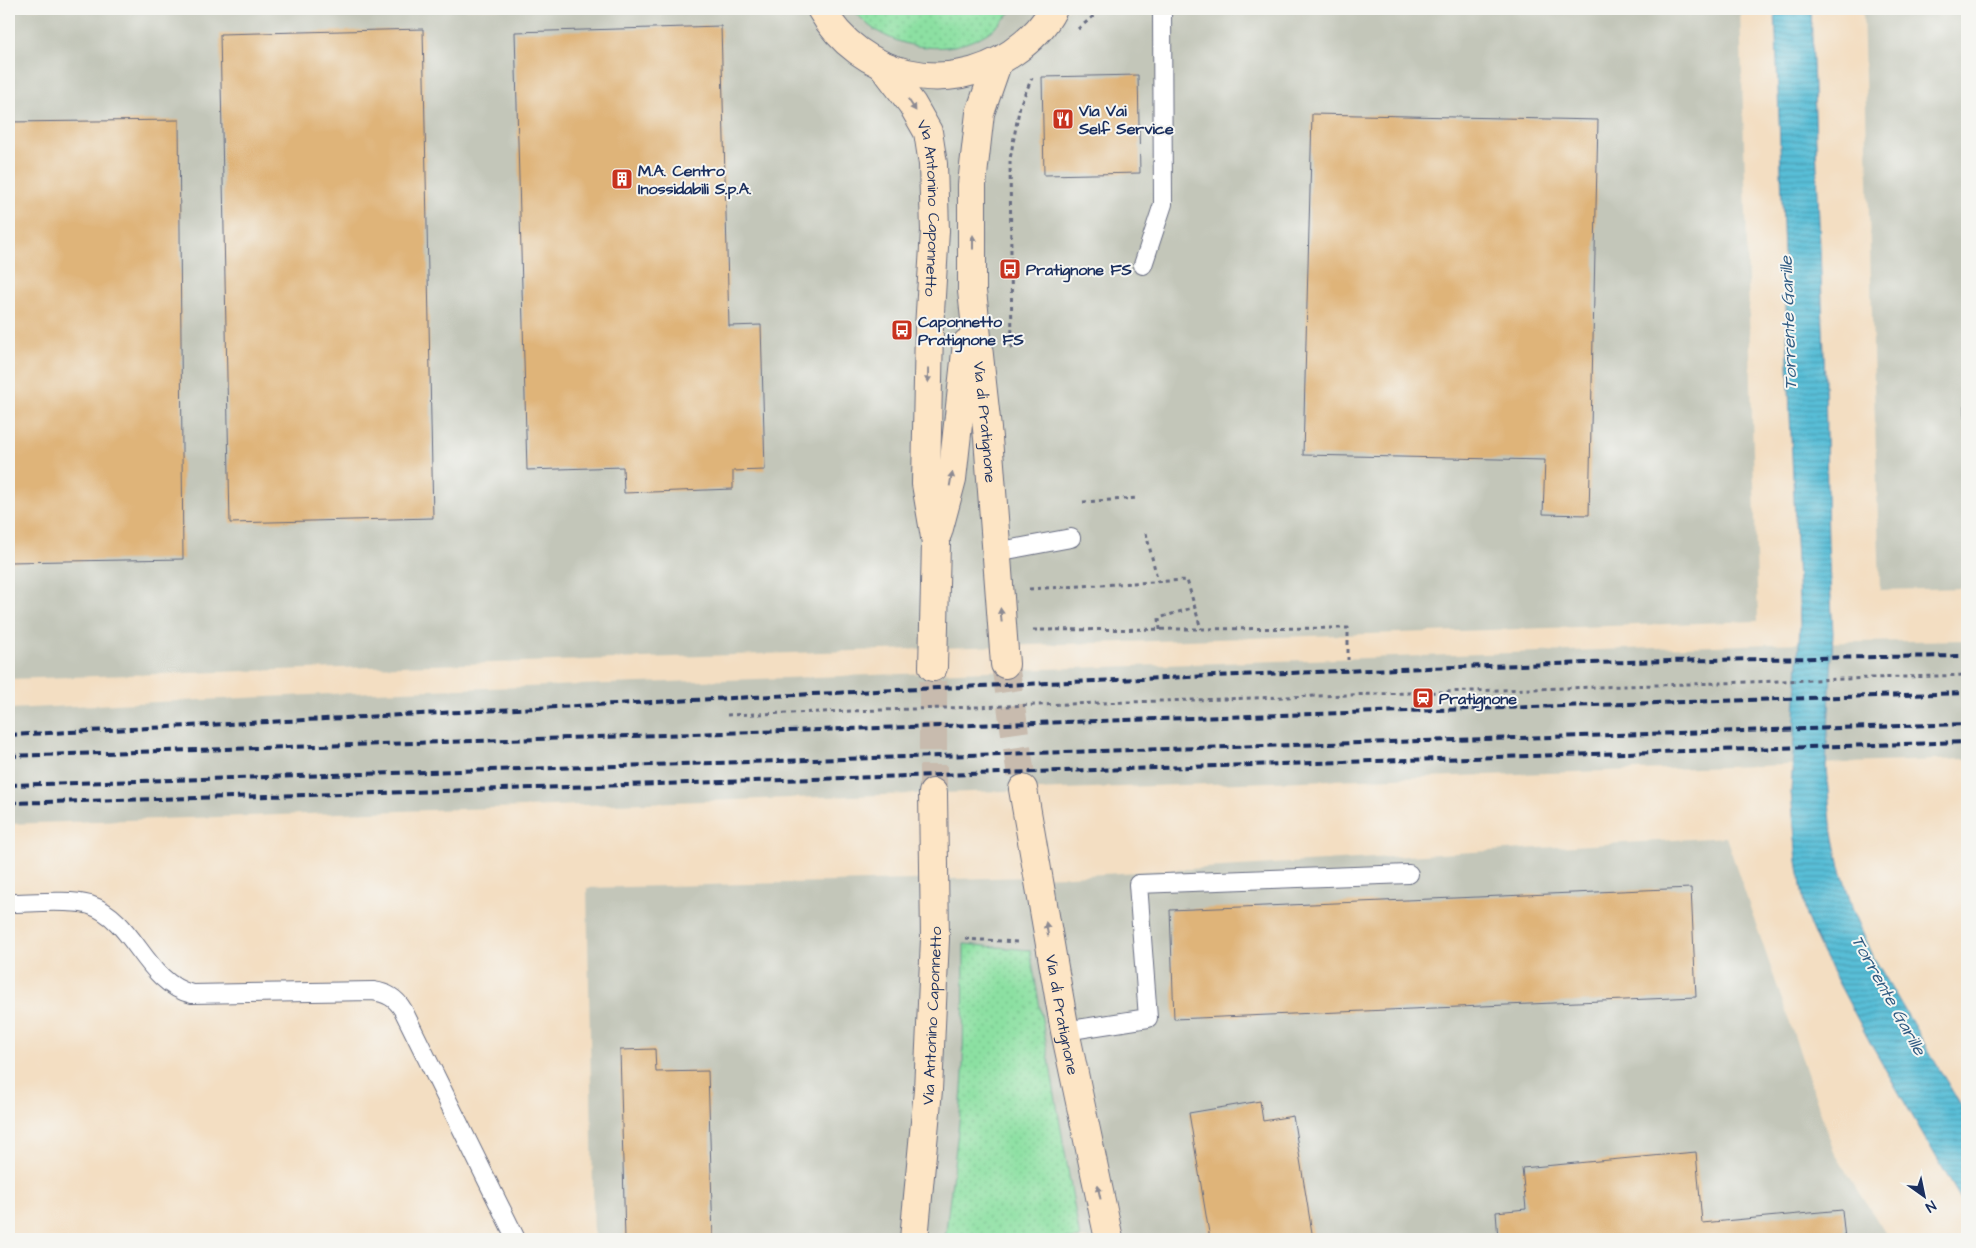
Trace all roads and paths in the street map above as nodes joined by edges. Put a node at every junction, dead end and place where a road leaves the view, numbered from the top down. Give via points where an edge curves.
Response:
1 (821, 9) edge
2 (1053, 9) edge
3 (1102, 9) edge
4 (1162, 9) edge
5 (1072, 34) dead end
6 (997, 64) junction
7 (883, 66) junction
8 (1034, 74) dead end
9 (1143, 265) dead end
10 (972, 291) junction
11 (1012, 357) dead end
12 (1138, 498) dead end
13 (1083, 502) dead end
14 (1146, 533) dead end
15 (1071, 538) dead end
16 (936, 543) junction
17 (1025, 547) junction
18 (996, 552) junction
19 (1158, 582) junction
20 (1026, 589) junction
21 (1026, 597) dead end
22 (1195, 607) junction
23 (1201, 629) junction
24 (1028, 630) dead end
25 (1160, 630) junction
26 (1348, 660) dead end
27 (1005, 664) tunnel mouth
28 (934, 666) tunnel mouth
29 (1967, 674) edge
30 (1368, 693) dead end
31 (1406, 693) junction
32 (1329, 695) dead end
33 (1292, 696) junction
34 (727, 715) dead end
35 (1023, 789) tunnel mouth
36 (933, 793) tunnel mouth
37 (1409, 874) dead end
38 (9, 904) edge
39 (962, 939) dead end
40 (1026, 943) dead end
41 (1065, 1031) junction
42 (516, 1239) edge
43 (914, 1239) edge
44 (1109, 1239) edge

1 - 7 main road via 829,23 853,48
2 - 6 main road via 1026,43
3 - 5 path
4 - 9 lane via 1163,204
6 - 7 main road via 960,76 921,76
10 -> 6 main road, Via di Pratignone via 972,185 980,113
7 -> 16 main road, Via Antonino Caponnetto via 912,104 928,132 932,164 935,231 929,328 926,484
8 - 11 path via 1020,105 1010,159
16 -> 10 main road, Via Antonino Caponnetto via 952,479
10 - 18 main road, Via di Pratignone
12 - 13 path
14 - 19 path
15 - 17 lane
16 - 28 main road, Via Antonino Caponnetto
17 - 18 lane
17 - 20 path
27 -> 18 main road, Via di Pratignone
19 - 20 path
19 - 22 path via 1187,580
20 - 21 path
22 - 23 path
22 - 25 path via 1159,618
23 - 25 path
23 - 26 path via 1348,628
24 - 25 path
29 - 31 path
30 - 31 path
31 - 33 path
32 - 33 path
33 - 34 path
41 -> 35 main road, Via di Pratignone
36 - 43 main road, Via Antonino Caponnetto via 934,939 928,1090
37 - 41 lane via 1138,884 1148,1018
38 - 42 lane via 72,903 100,910 118,924 161,976 183,992 373,991 390,996 403,1010
39 - 40 path
44 -> 41 main road, Via di Pratignone

